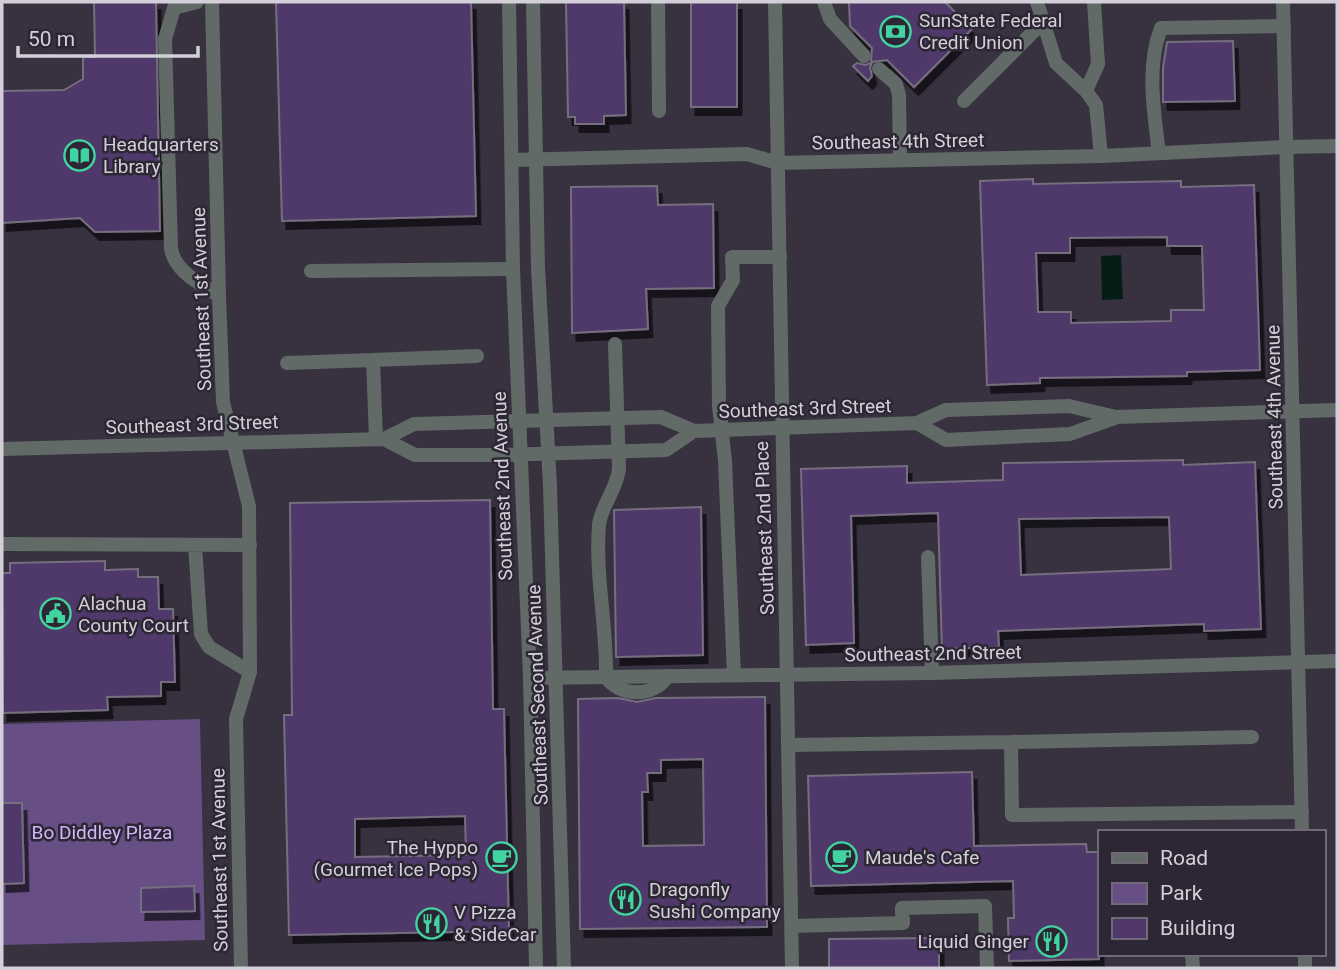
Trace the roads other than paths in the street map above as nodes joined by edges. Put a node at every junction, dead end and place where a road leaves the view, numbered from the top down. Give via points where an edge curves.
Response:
1 (197, 2) edge
2 (212, 2) edge
3 (509, 2) edge
4 (533, 2) edge
5 (658, 2) edge
6 (775, 2) edge
7 (824, 2) edge
8 (1037, 2) edge
9 (1094, 2) edge
10 (1283, 2) edge
11 (1043, 22) junction
12 (1283, 26) junction
13 (864, 56) dead end
14 (879, 69) dead end
15 (1086, 91) junction
16 (964, 101) dead end
17 (659, 111) dead end
18 (1337, 146) edge
19 (1286, 148) junction
20 (1159, 153) junction
21 (1101, 156) junction
22 (512, 160) junction
23 (537, 160) junction
24 (900, 160) junction
25 (778, 163) junction
26 (780, 257) junction
27 (538, 268) junction
28 (513, 269) junction
29 (311, 271) dead end
30 (219, 296) junction
31 (615, 344) dead end
32 (477, 356) dead end
33 (373, 360) junction
34 (287, 363) dead end
35 (1337, 410) edge
36 (1293, 412) junction
37 (1116, 417) junction
38 (617, 418) junction
39 (518, 421) junction
40 (547, 421) junction
41 (917, 424) junction
42 (781, 428) junction
43 (721, 430) junction
44 (694, 431) junction
45 (380, 439) junction
46 (235, 442) junction
47 (2, 449) edge
48 (618, 452) junction
49 (548, 453) junction
50 (520, 454) junction
51 (2, 544) edge
52 (195, 545) junction
53 (250, 545) junction
54 (928, 557) dead end
55 (1337, 661) edge
56 (1299, 662) junction
57 (250, 672) junction
58 (932, 673) junction
59 (788, 675) junction
60 (734, 676) junction
61 (557, 677) junction
62 (606, 677) junction
63 (530, 678) junction
64 (1252, 737) dead end
65 (1011, 742) junction
66 (789, 745) junction
67 (1302, 812) junction
68 (1302, 830) edge
69 (793, 926) junction
70 (241, 968) edge
71 (536, 968) edge
72 (564, 968) edge
73 (792, 968) edge
74 (987, 968) edge

1 - 30 street via 174,8 165,39 171,248 180,270
2 - 30 street, Southeast 1st Avenue
3 - 22 street, Southeast 2nd Avenue
4 - 23 street
5 - 17 street
6 - 25 street, Southeast 2nd Place
7 - 13 street via 830,19
8 - 11 street
9 - 15 street via 1098,64
10 - 12 street, Southeast 4th Avenue
11 - 15 street via 1056,63
11 - 16 street
12 - 19 street, Southeast 4th Avenue
12 - 20 street via 1161,28 1155,44 1153,106
14 - 24 street via 895,84 899,95
15 - 21 street via 1096,105
18 - 19 street, Southeast 4th Street
19 - 20 street, Southeast 4th Street
19 - 36 street, Southeast 4th Avenue
20 - 21 street, Southeast 4th Street
21 - 24 street, Southeast 4th Street
22 - 23 street, Southeast 4th Street
22 - 28 street, Southeast 2nd Avenue
23 - 25 street, Southeast 4th Street via 747,154
23 - 27 street
24 - 25 street, Southeast 4th Street
25 - 26 street, Southeast 2nd Place
26 - 42 street, Southeast 2nd Place
26 - 43 street via 732,257 733,280 718,306
27 - 28 street
27 - 40 street
28 - 29 street
28 - 39 street, Southeast 2nd Avenue
30 - 46 street, Southeast 1st Avenue via 223,402
31 - 38 street
32 - 33 street
33 - 34 street
33 - 45 street
35 - 36 street, Southeast 3rd Street
36 - 37 street, Southeast 3rd Street
36 - 56 street, Southeast 4th Avenue
37 - 41 street, Southeast 3rd Street via 1069,406 946,410
37 - 41 street, Southeast 3rd Street via 1069,434 946,440
38 - 40 street, Southeast 3rd Street
38 - 44 street, Southeast 3rd Street via 661,417
38 - 48 street
39 - 40 street, Southeast 3rd Street
39 - 45 street, Southeast 3rd Street via 414,424
39 - 50 street, Southeast 2nd Avenue
40 - 49 street, Southeast Second Avenue
41 - 42 street, Southeast 3rd Street
42 - 43 street, Southeast 3rd Street
42 - 59 street, Southeast 2nd Place
43 - 44 street, Southeast 3rd Street
43 - 60 street
44 - 48 street, Southeast 3rd Street via 666,450
45 - 46 street, Southeast 3rd Street
45 - 50 street, Southeast 3rd Street via 415,455
46 - 47 street, Southeast 3rd Street
46 - 53 street, Southeast 1st Avenue via 249,506
48 - 49 street, Southeast 3rd Street
48 - 62 street via 617,484 599,531
49 - 50 street, Southeast 3rd Street
49 - 61 street, Southeast Second Avenue
50 - 63 street, Southeast 2nd Avenue
51 - 52 street
52 - 53 street
52 - 57 street via 201,634 209,647
53 - 57 street, Southeast 1st Avenue
54 - 58 street
55 - 56 street, Southeast 2nd Street
56 - 58 street, Southeast 2nd Street
56 - 67 street, Southeast 4th Avenue
57 - 70 street, Southeast 1st Avenue via 236,719
58 - 59 street, Southeast 2nd Street
59 - 60 street, Southeast 2nd Street
59 - 66 street, Southeast 2nd Place
60 - 62 street, Southeast 2nd Street
61 - 62 street, Southeast 2nd Street
61 - 63 street, Southeast 2nd Street
61 - 72 street, Southeast Second Avenue
63 - 71 street, Southeast 2nd Avenue
64 - 65 street
65 - 66 street
65 - 67 street via 1012,815
66 - 69 street, Southeast 2nd Place
67 - 68 street, Southeast 4th Avenue
69 - 73 street, Southeast 2nd Place
69 - 74 street via 903,923 902,908 985,906

